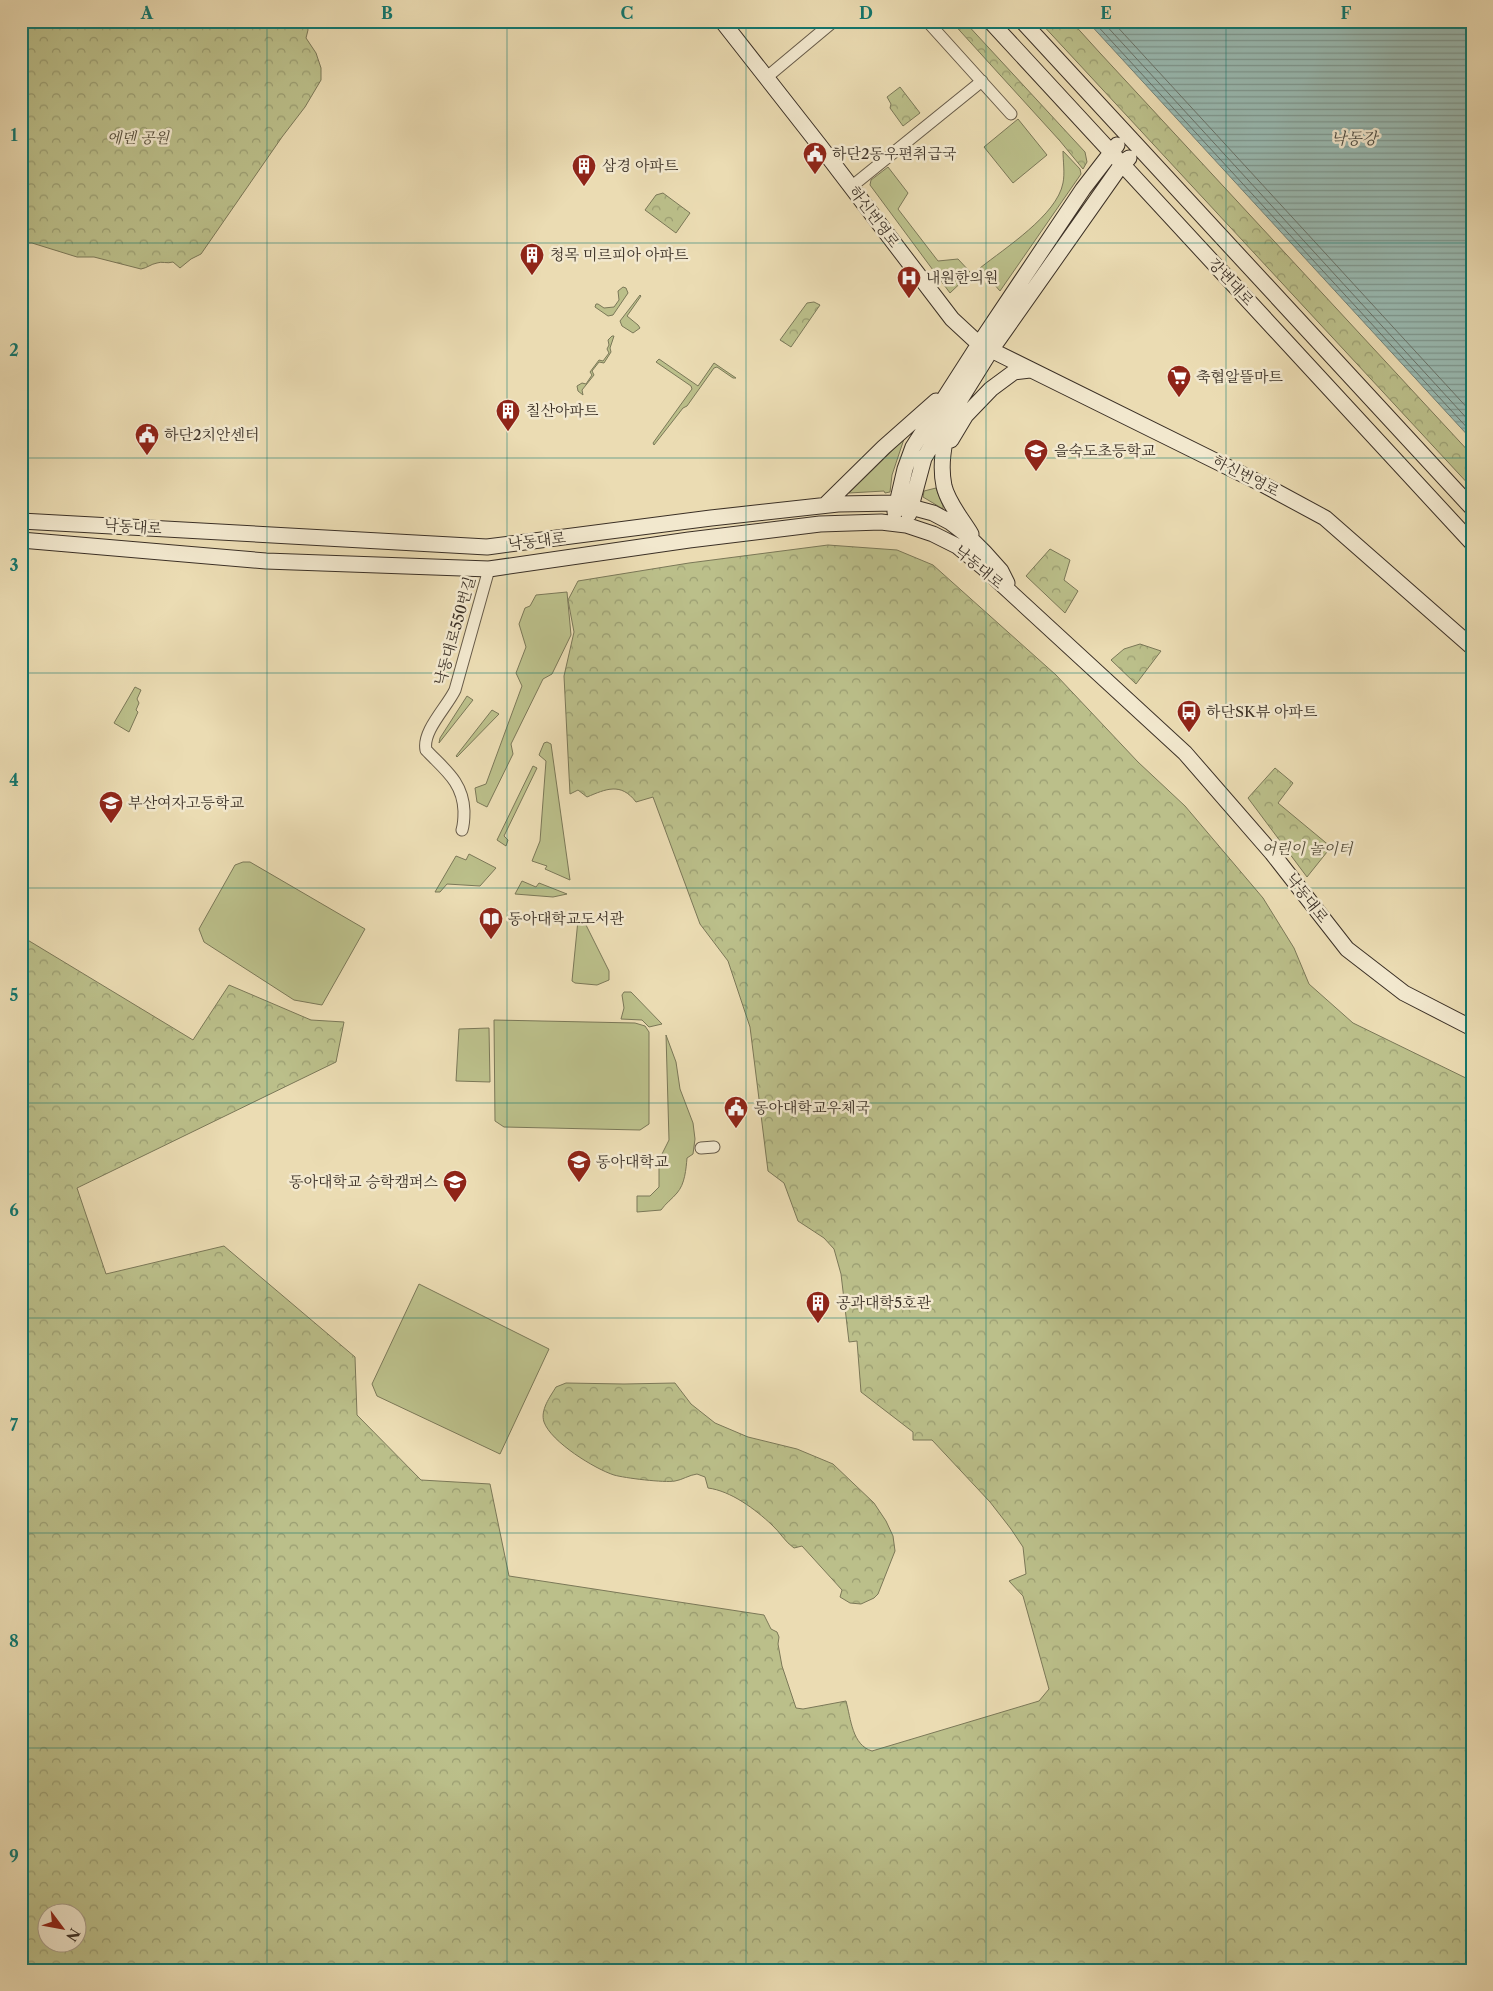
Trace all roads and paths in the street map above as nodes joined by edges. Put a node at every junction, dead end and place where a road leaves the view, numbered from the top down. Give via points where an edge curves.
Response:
1 (722, 21) edge
2 (834, 21) edge
3 (927, 21) edge
4 (990, 21) edge
5 (1022, 21) edge
6 (767, 77) junction
7 (982, 82) junction
8 (1011, 114) dead end
9 (1127, 135) junction
10 (1139, 148) junction
11 (1111, 152) junction
12 (1122, 164) junction
13 (852, 187) junction
14 (985, 347) junction
15 (1030, 370) junction
16 (955, 394) junction
17 (943, 454) junction
18 (904, 504) junction
19 (825, 505) junction
20 (1472, 508) edge
21 (21, 521) edge
22 (44, 522) junction
23 (900, 524) junction
24 (21, 540) edge
25 (42, 541) junction
26 (1472, 543) edge
27 (977, 545) junction
28 (487, 547) junction
29 (489, 569) junction
30 (1012, 596) junction
31 (1472, 647) edge
32 (462, 830) dead end
33 (1472, 1028) edge
34 (714, 1147) dead end
35 (701, 1148) dead end

1 - 6 street, 하신번영로
2 - 6 street
3 - 7 street
4 - 11 street, 강변대로
5 - 9 street, 강변대로
6 - 13 street, 하신번영로
7 - 8 street
7 - 13 street
9 - 10 street, 강변대로
9 - 11 street
10 - 12 street
10 - 20 street, 강변대로
11 - 12 street, 강변대로
11 - 14 street via 1083,189
12 - 14 street
12 - 26 street, 강변대로
13 - 14 street, 하신번영로 via 952,319
14 - 15 street, 하신번영로
14 - 16 street
15 - 17 street via 1014,372 991,389 966,415
15 - 31 street, 하신번영로 via 1326,518
16 - 17 street
16 - 18 street via 913,447 905,468
16 - 19 street via 884,447
17 - 27 street via 944,486
18 - 19 street, 낙동대로
18 - 23 street
18 - 27 street, 낙동대로 via 950,522
19 - 28 street, 낙동대로
21 - 22 street, 낙동대로
22 - 25 street
22 - 28 street, 낙동대로
23 - 29 street, 낙동대로 via 820,524
23 - 30 street, 낙동대로 via 933,534 957,546
24 - 25 street, 낙동대로
25 - 29 street, 낙동대로 via 266,560
27 - 30 street, 낙동대로 via 1001,571
28 - 29 street
29 - 32 street, 낙동대로550번길 via 455,690 424,744 460,789 464,808
30 - 33 street, 낙동대로 via 1184,753 1272,853 1347,949 1404,993
34 - 35 street

